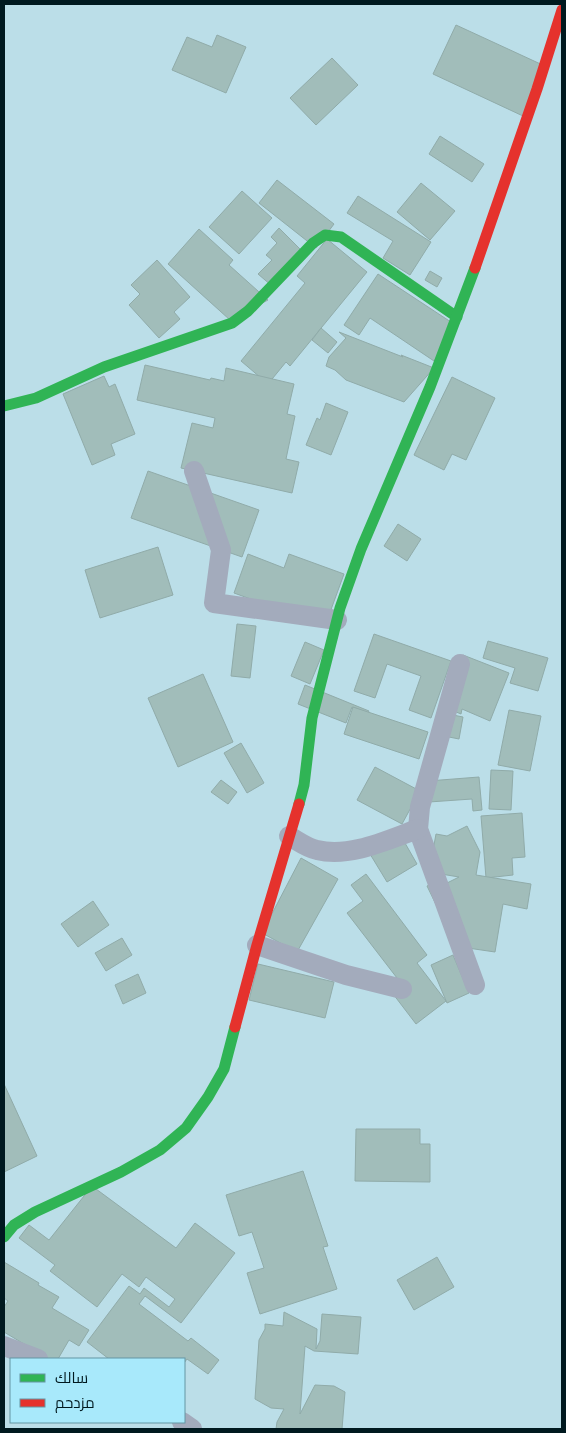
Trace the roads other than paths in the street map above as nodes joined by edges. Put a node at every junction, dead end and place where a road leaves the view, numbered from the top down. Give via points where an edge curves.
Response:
1 (562, 10) edge
2 (458, 317) junction
3 (4, 406) edge
4 (194, 471) dead end
5 (337, 620) junction
6 (460, 664) dead end
7 (418, 829) junction
8 (289, 836) junction
9 (257, 945) junction
10 (475, 985) dead end
11 (402, 989) dead end
12 (4, 1237) edge
13 (4, 1346) edge
14 (35, 1358) edge

1 - 2 street
2 - 3 street via 342,238 325,235 232,323 104,367 36,398
2 - 5 street via 361,549
4 - 5 street via 221,550 214,603
5 - 8 street via 312,718 304,785
6 - 7 street via 420,807
7 - 8 street via 364,847 332,853 315,850
7 - 10 street
8 - 9 street
9 - 11 street via 346,975
9 - 12 street via 224,1069 186,1128 160,1150 121,1172 35,1212 14,1225
13 - 14 street

